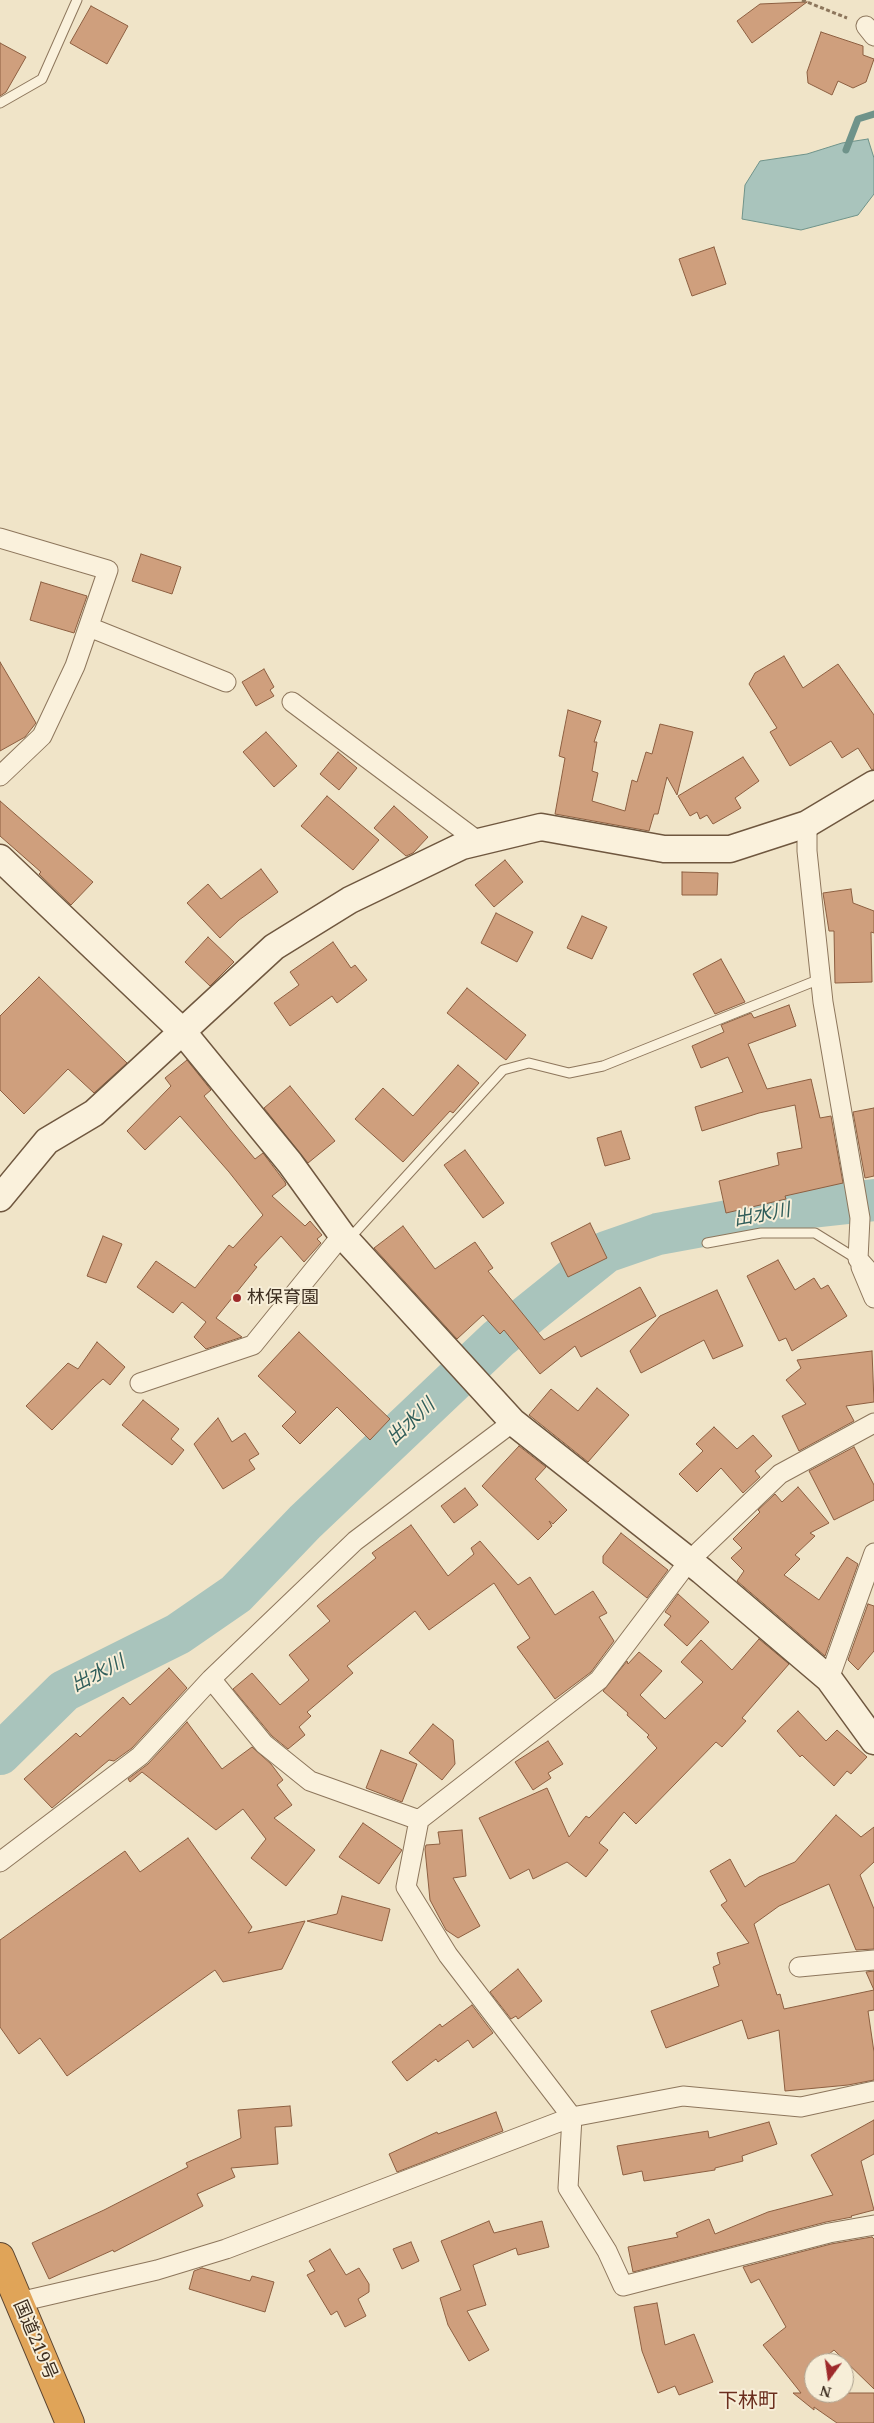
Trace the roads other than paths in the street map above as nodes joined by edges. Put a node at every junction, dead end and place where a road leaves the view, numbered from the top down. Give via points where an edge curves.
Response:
1 (77, 0) edge
2 (0, 103) edge
3 (0, 538) edge
4 (89, 627) junction
5 (226, 682) dead end
6 (292, 702) dead end
7 (0, 776) edge
8 (874, 784) edge
9 (808, 824) junction
10 (479, 842) junction
11 (0, 858) edge
12 (820, 979) junction
13 (182, 1031) junction
14 (0, 1198) edge
15 (344, 1238) junction
16 (707, 1243) dead end
17 (858, 1259) junction
18 (874, 1277) edge
19 (874, 1298) edge
20 (140, 1383) dead end
21 (513, 1422) junction
22 (874, 1423) edge
23 (874, 1554) edge
24 (689, 1561) junction
25 (211, 1678) junction
26 (829, 1679) junction
27 (874, 1742) edge
28 (419, 1820) junction
29 (0, 1862) edge
30 (874, 1960) edge
31 (799, 1967) dead end
32 (874, 2091) edge
33 (572, 2117) junction
34 (874, 2225) edge
35 (0, 2257) edge
36 (19, 2302) junction
37 (70, 2423) edge

1 - 2 lane via 42,79
3 - 4 street via 108,570
4 - 5 street
4 - 7 street via 75,666 42,736
6 - 10 street
8 - 9 street
9 - 10 street via 730,849 664,849 541,827
9 - 12 street via 806,851
10 - 13 street via 462,846 350,900 274,947
11 - 13 street
12 - 15 lane via 603,1066 569,1073 529,1063 503,1070
12 - 17 street via 860,1218
13 - 14 street via 94,1113 47,1141
13 - 15 street via 290,1163
15 - 20 street via 253,1345
15 - 21 street
16 - 17 lane via 761,1234 815,1233
17 - 18 street
17 - 19 street
21 - 24 street
21 - 25 street via 355,1541
22 - 24 street via 780,1474
23 - 26 street
24 - 26 street
24 - 28 street via 599,1680
25 - 28 street via 264,1744 310,1781
25 - 29 street via 140,1756
26 - 27 street
28 - 33 street via 406,1887 448,1955
30 - 31 street
32 - 33 street via 801,2107 684,2096
33 - 34 street via 568,2188 607,2251 623,2286 829,2233
33 - 36 street via 226,2249 157,2270
35 - 36 highway, 国道219号
36 - 37 highway, 国道219号

